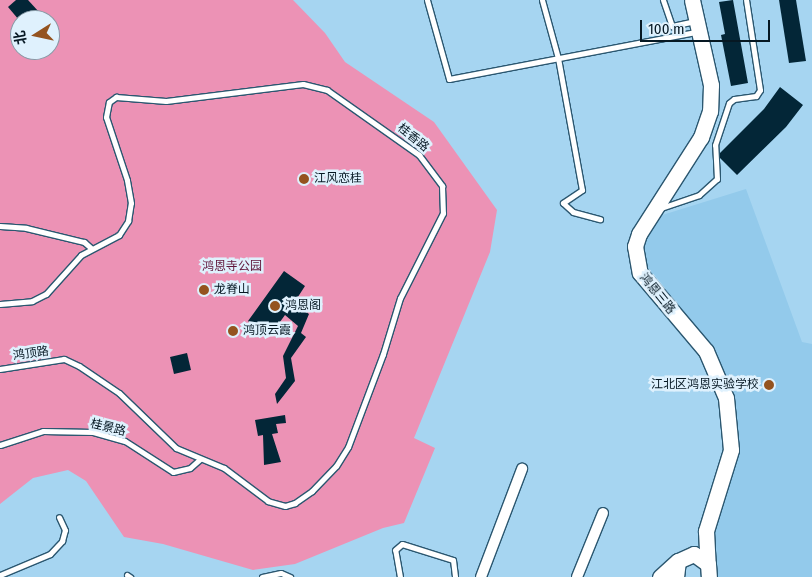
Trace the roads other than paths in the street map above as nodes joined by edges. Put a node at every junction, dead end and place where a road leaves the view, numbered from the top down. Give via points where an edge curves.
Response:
1 (427, 0) edge
2 (542, 0) edge
3 (663, 0) edge
4 (692, 0) edge
5 (746, 0) edge
6 (698, 26) junction
7 (558, 58) junction
8 (656, 209) junction
9 (600, 219) dead end
10 (0, 226) edge
11 (91, 248) junction
12 (0, 304) edge
13 (64, 360) joint
14 (0, 369) edge
15 (0, 445) edge
16 (200, 458) junction
17 (522, 469) dead end
18 (603, 513) dead end
19 (60, 517) dead end
20 (706, 531) junction
21 (681, 559) junction
22 (709, 573) edge
23 (0, 575) edge
24 (262, 577) edge
25 (290, 577) edge
26 (400, 577) edge
27 (455, 577) edge
28 (481, 577) edge
29 (577, 577) edge
30 (660, 577) edge
31 (676, 577) edge

1 - 7 lane via 449,79
2 - 7 lane
3 - 6 lane via 667,20 672,26
4 - 6 street, 鸿恩三路
5 - 8 lane via 760,90 756,96 734,99 729,104 715,145 717,179 708,189
6 - 7 lane
6 - 8 street, 鸿恩三路 via 711,85 710,111 701,137
7 - 9 lane via 582,190 563,202 573,212
8 - 20 street, 鸿恩三路 via 635,246 640,273 706,351 718,374 730,423 731,450 726,473
10 - 11 lane via 75,240
11 - 12 lane, 桂香路 via 46,294 32,301
11 - 16 lane, 桂香路 via 119,235 128,221 131,203 128,180 106,117 109,102 116,97 166,101 303,84 327,90 419,155 442,186 444,213 405,286 348,447 336,466 303,498 285,506 268,501 224,468
13 - 14 lane, 鸿顶路
13 - 16 lane, 桂香路 via 109,385 161,436 176,448
15 - 16 lane, 桂景路 via 43,431 93,432 125,441 173,472 190,468
17 - 28 street
18 - 29 street
19 - 23 lane via 65,530 62,541 50,554
20 - 21 street
20 - 22 street
21 - 22 street via 694,554
21 - 30 street
21 - 31 street
24 - 25 lane via 281,573
26 - 27 lane via 395,550 402,544 453,560

